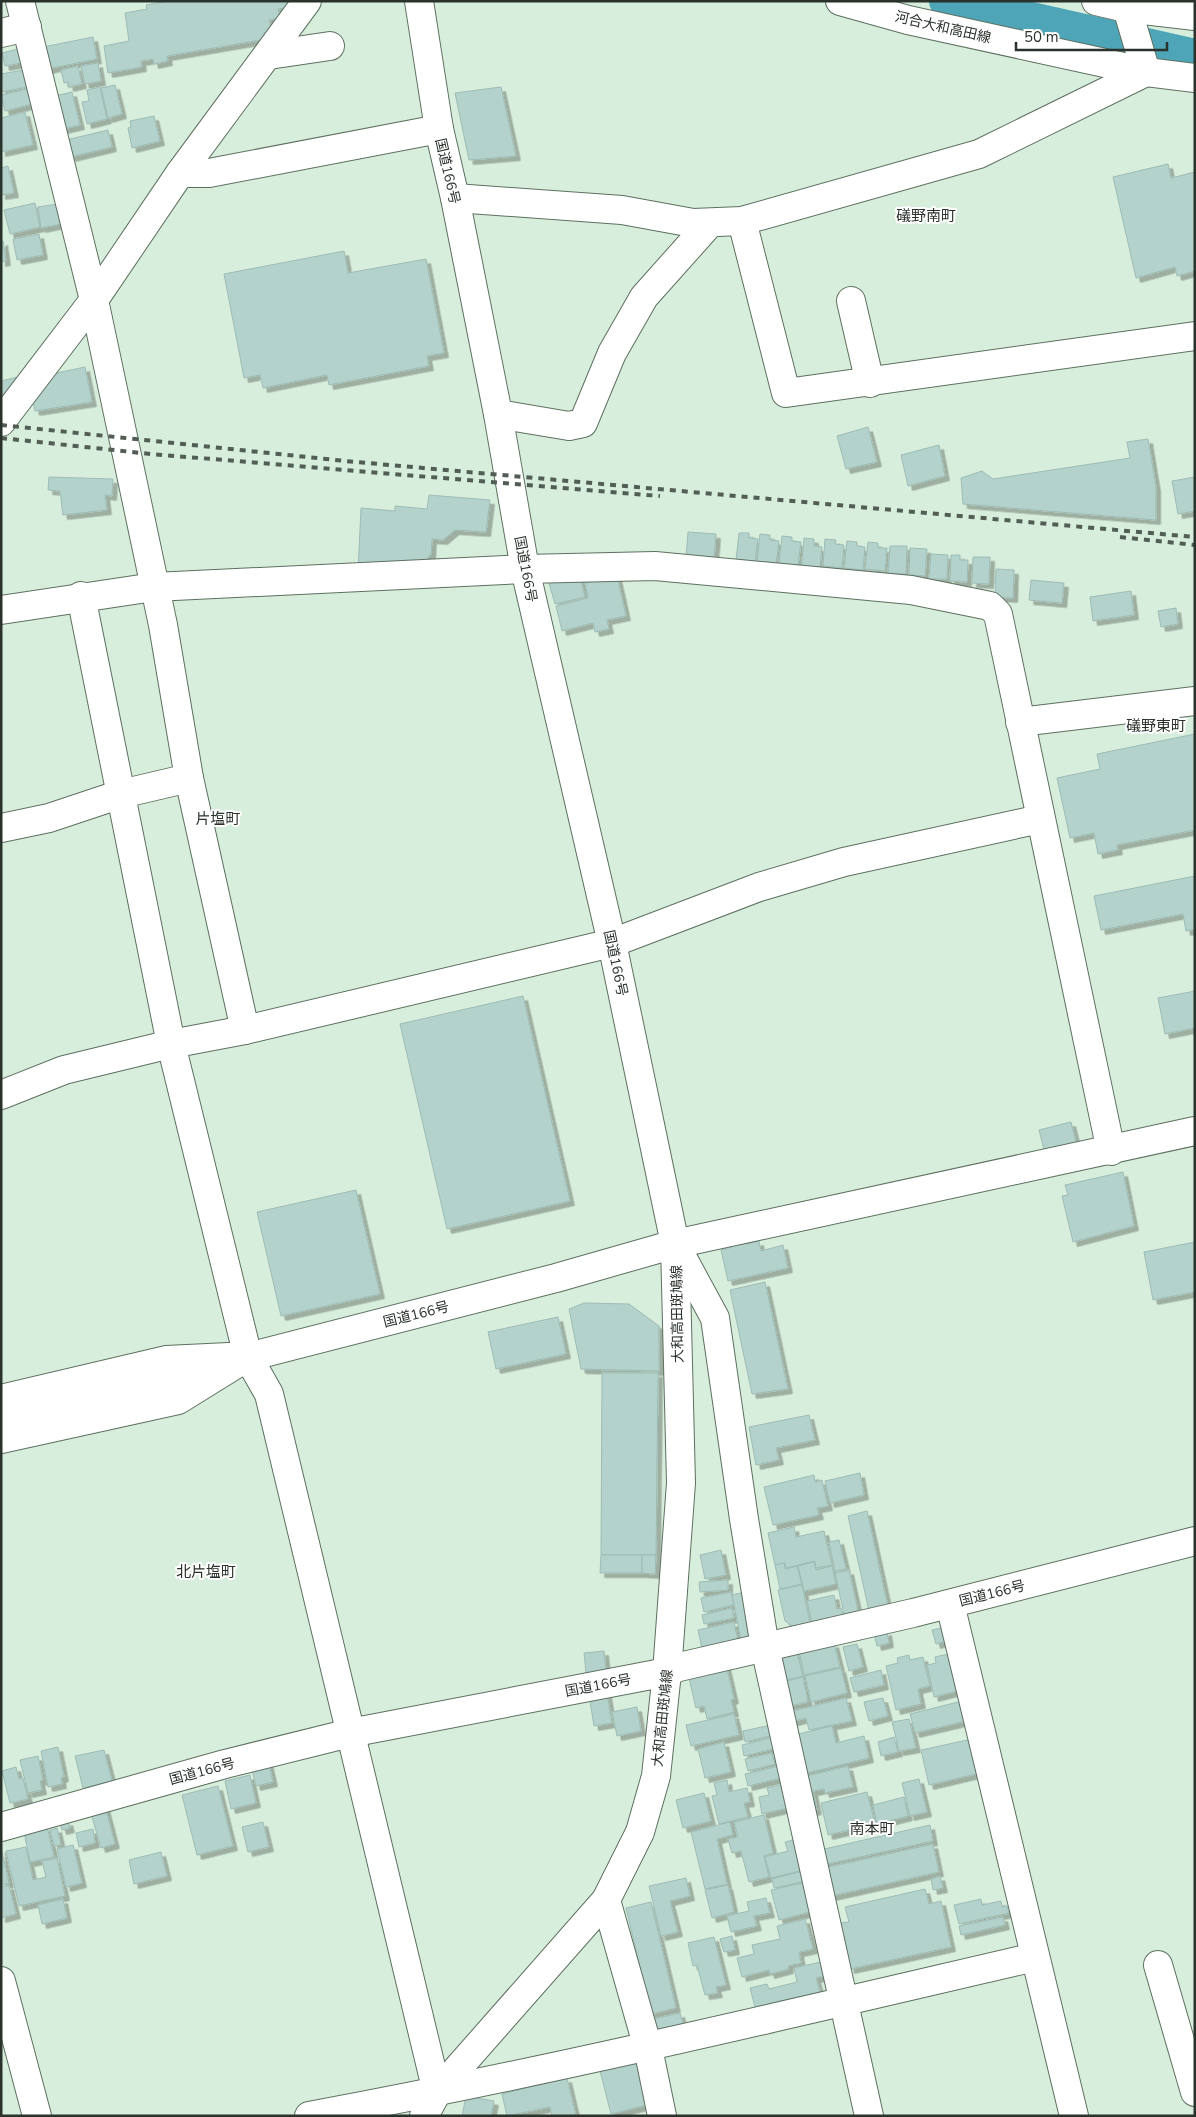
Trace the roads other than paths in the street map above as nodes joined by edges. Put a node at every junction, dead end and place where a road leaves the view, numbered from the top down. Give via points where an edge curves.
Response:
1 (20, 1) edge
2 (307, 1) edge
3 (418, 1) edge
4 (840, 1) edge
5 (1096, 1) edge
6 (1127, 10) edge
7 (1195, 16) edge
8 (14, 30) edge
9 (330, 46) dead end
10 (269, 55) junction
11 (1143, 62) junction
12 (1195, 78) edge
13 (439, 129) junction
14 (180, 174) junction
15 (455, 198) junction
16 (742, 221) junction
17 (710, 224) junction
18 (94, 300) junction
19 (851, 301) dead end
20 (1195, 336) edge
21 (870, 383) junction
22 (498, 414) junction
23 (1, 422) edge
24 (525, 569) junction
25 (154, 587) junction
26 (81, 596) junction
27 (1, 610) edge
28 (1195, 701) edge
29 (1020, 722) junction
30 (189, 778) junction
31 (121, 794) junction
32 (1040, 819) junction
33 (1, 828) edge
34 (612, 944) junction
35 (245, 1030) junction
36 (171, 1044) junction
37 (1, 1095) edge
38 (1195, 1131) edge
39 (1111, 1151) junction
40 (675, 1244) junction
41 (248, 1357) junction
42 (1, 1399) edge
43 (1, 1418) edge
44 (1, 1440) edge
45 (1195, 1541) edge
46 (950, 1604) junction
47 (765, 1647) junction
48 (667, 1672) junction
49 (350, 1733) junction
50 (1, 1827) edge
51 (606, 1900) junction
52 (1035, 1958) junction
53 (1158, 1965) dead end
54 (1, 1981) edge
55 (844, 2002) junction
56 (648, 2048) junction
57 (436, 2092) junction
58 (1195, 2092) edge
59 (37, 2116) edge
60 (309, 2116) edge
61 (424, 2116) edge
62 (662, 2116) edge
63 (869, 2116) edge
64 (1074, 2116) edge

1 - 8 main road
2 - 10 main road
3 - 13 main road, 国道166号
4 - 11 main road, 河合大和高田線 via 908,20
5 - 6 main road
6 - 7 main road
6 - 11 main road
8 - 18 main road
9 - 10 main road
10 - 14 main road
11 - 12 main road, 河合大和高田線
11 - 16 main road via 979,154
13 - 14 main road via 209,173
13 - 15 main road, 国道166号
14 - 18 main road
15 - 17 main road via 622,210
15 - 22 main road, 国道166号
16 - 17 main road
16 - 21 main road via 786,394
17 - 22 main road via 644,296 612,353 583,423 569,426
18 - 23 main road
18 - 25 main road
19 - 21 main road
20 - 21 main road
22 - 24 main road, 国道166号
24 - 25 main road
24 - 29 main road via 655,566 911,590 990,606 998,614
24 - 34 main road, 国道166号
25 - 26 main road
25 - 30 main road
26 - 27 main road
26 - 31 main road
28 - 29 main road
29 - 32 main road
30 - 31 main road
30 - 35 main road
31 - 33 main road via 49,818
31 - 36 main road
32 - 34 main road via 844,862 760,887
32 - 39 main road
34 - 35 main road
34 - 40 main road, 国道166号
35 - 36 main road
36 - 37 main road via 64,1070
36 - 41 main road
38 - 39 main road
39 - 40 main road
40 - 41 main road, 国道166号
40 - 47 main road via 715,1318
40 - 48 main road, 大和高田斑鳩線 via 681,1483
41 - 42 main road via 166,1360
41 - 43 main road, 国道166号 via 168,1380
41 - 44 main road via 178,1400
41 - 49 main road via 269,1394
45 - 46 main road, 国道166号
46 - 47 main road, 国道166号
46 - 52 main road
47 - 48 main road, 国道166号
47 - 55 main road
48 - 49 main road, 国道166号
48 - 51 main road, 大和高田斑鳩線 via 656,1776 640,1832
49 - 50 main road, 国道166号
49 - 57 main road
51 - 56 main road
51 - 57 main road, 大和高田斑鳩線
52 - 55 main road
52 - 64 main road
53 - 58 main road
54 - 59 main road
55 - 56 main road
55 - 63 main road
56 - 57 main road
56 - 62 main road
57 - 60 main road
57 - 61 main road, 大和高田斑鳩線

